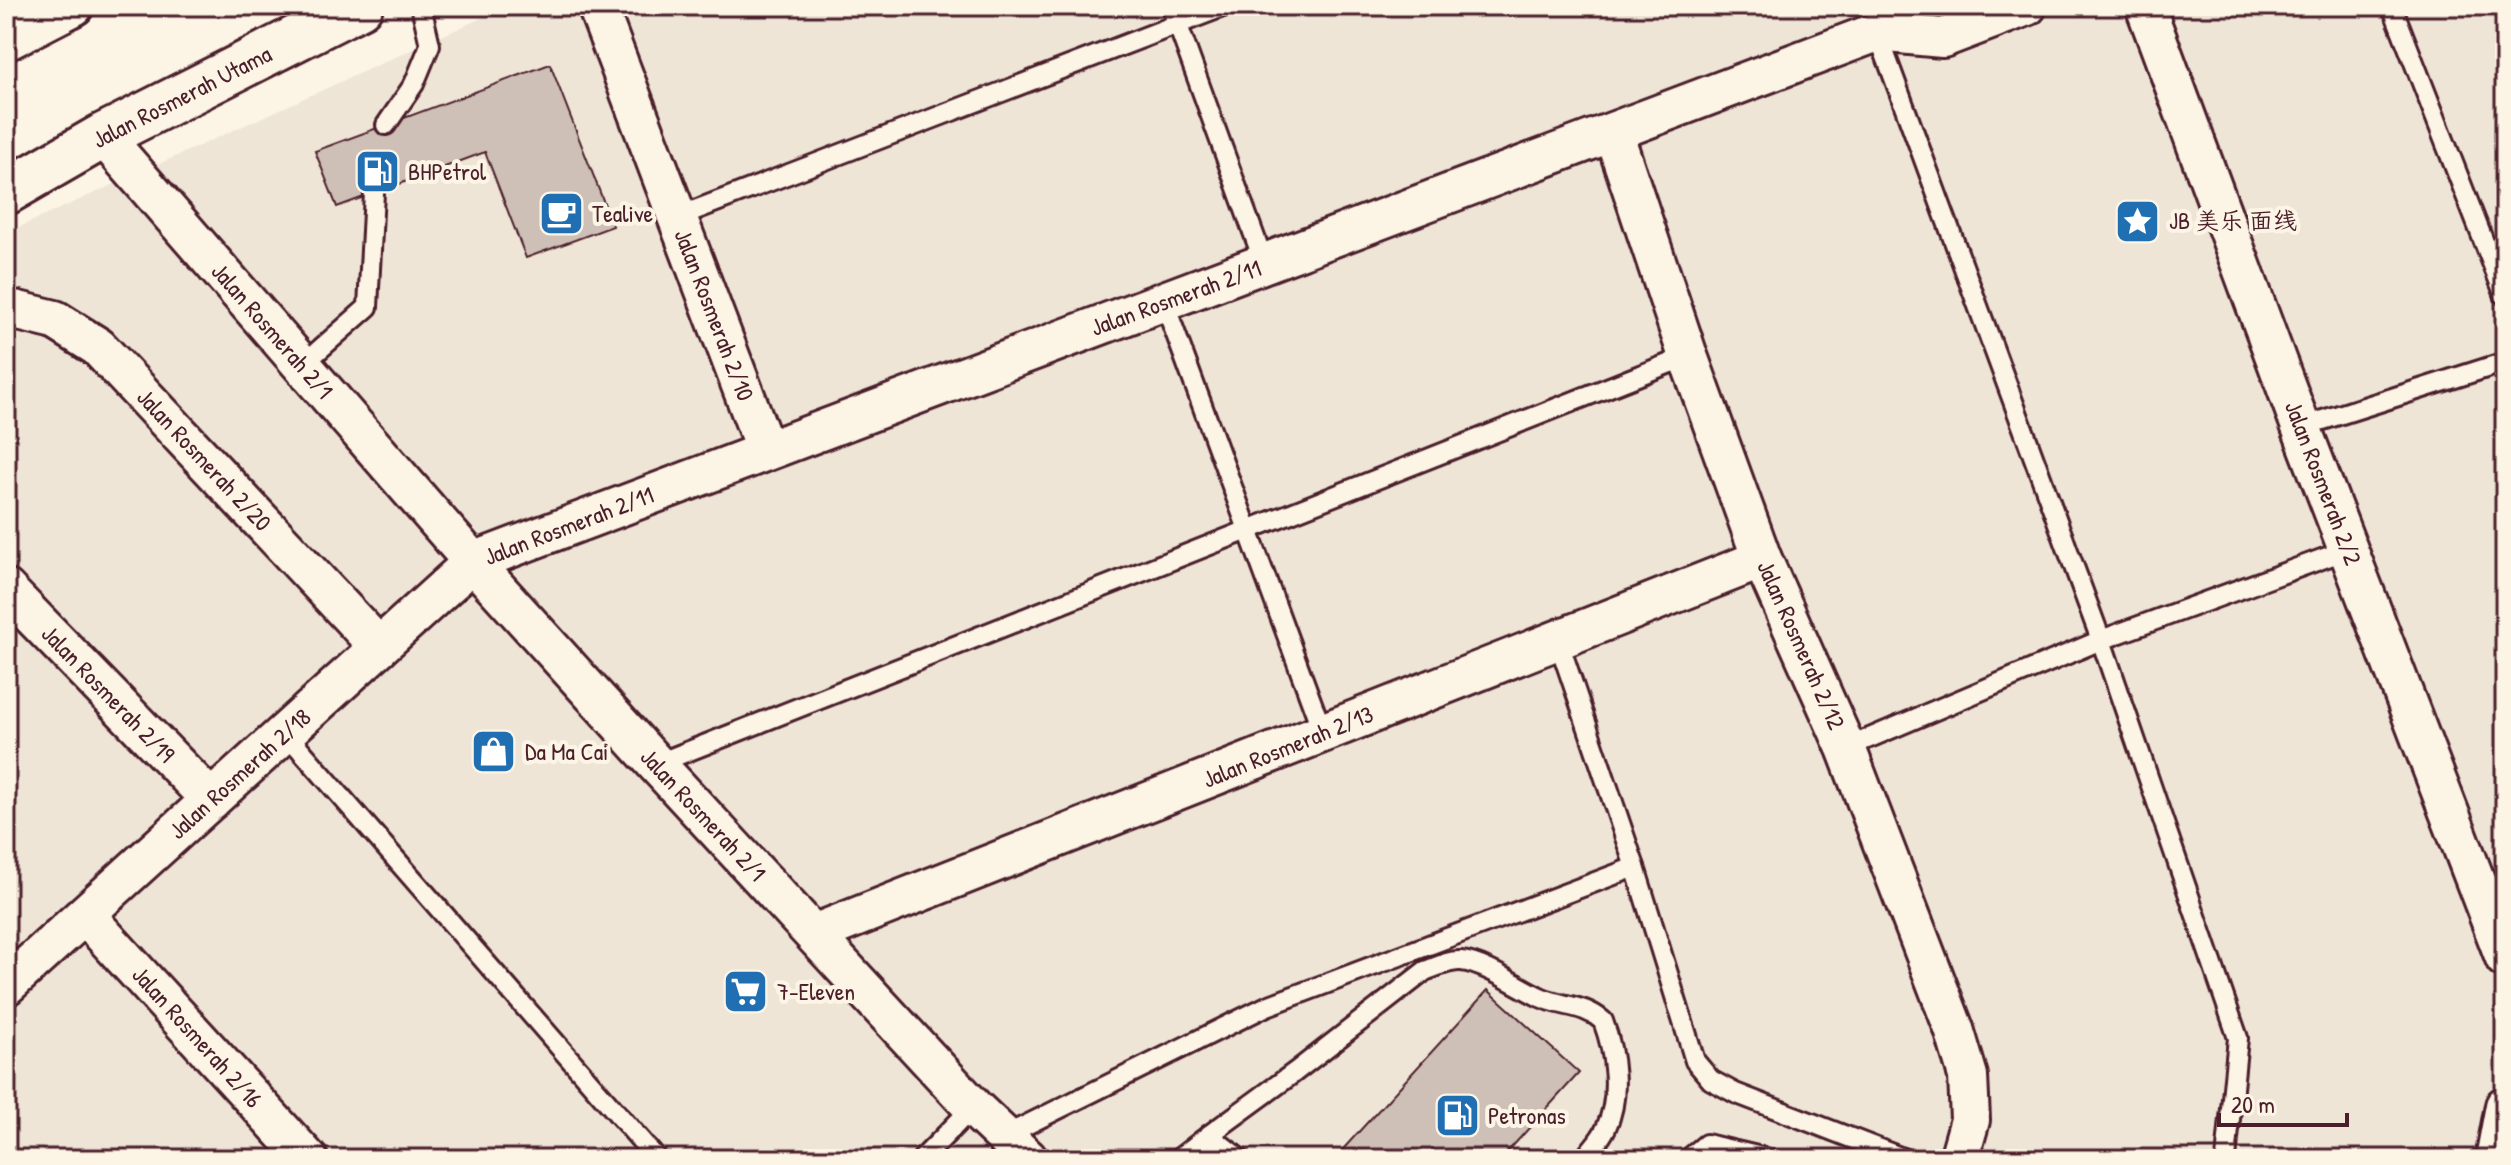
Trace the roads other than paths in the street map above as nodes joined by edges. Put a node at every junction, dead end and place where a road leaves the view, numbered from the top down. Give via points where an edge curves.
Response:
1 (74, 6) edge
2 (360, 6) edge
3 (421, 6) edge
4 (1171, 6) edge
5 (1225, 6) edge
6 (1910, 6) edge
7 (2027, 6) edge
8 (2145, 6) edge
9 (2392, 6) edge
10 (602, 7) edge
11 (1178, 24) junction
12 (1877, 32) junction
13 (6, 41) edge
14 (386, 125) dead end
15 (1613, 132) junction
16 (103, 136) junction
17 (6, 192) edge
18 (374, 193) dead end
19 (677, 217) junction
20 (1265, 265) junction
21 (2505, 296) edge
22 (1164, 302) junction
23 (6, 308) edge
24 (1688, 356) junction
25 (2505, 362) edge
26 (302, 365) junction
27 (2301, 427) junction
28 (766, 451) junction
29 (1247, 529) junction
30 (2349, 549) junction
31 (1762, 559) junction
32 (473, 562) junction
33 (6, 589) edge
34 (1558, 640) junction
35 (2101, 640) junction
36 (379, 647) junction
37 (285, 732) junction
38 (1323, 733) junction
39 (1846, 748) junction
40 (656, 764) junction
41 (211, 800) junction
42 (1635, 867) junction
43 (85, 915) junction
44 (814, 934) junction
45 (2505, 952) edge
46 (6, 986) edge
47 (2505, 1106) edge
48 (973, 1107) junction
49 (1209, 1135) junction
50 (1016, 1148) edge
51 (308, 1159) edge
52 (657, 1159) edge
53 (922, 1159) edge
54 (1178, 1159) edge
55 (1240, 1159) edge
56 (1584, 1159) edge
57 (1688, 1159) edge
58 (1770, 1159) edge
59 (1905, 1159) edge
60 (1959, 1159) edge
61 (2226, 1159) edge
62 (2495, 1159) edge

1 - 13 street
2 - 16 main road, Jalan Rosmerah Utama
3 - 14 lane via 430,45 414,84
4 - 11 lane
5 - 11 lane
6 - 12 street, Jalan Rosmerah 2/11
7 - 12 street, Jalan Rosmerah 2/11 via 1943,38
8 - 27 street, Jalan Rosmerah 2/2
9 - 21 lane
10 - 19 street, Jalan Rosmerah 2/10
11 - 19 lane
11 - 20 lane
12 - 15 street, Jalan Rosmerah 2/11
12 - 35 lane
15 - 20 street, Jalan Rosmerah 2/11
15 - 24 street, Jalan Rosmerah 2/12
16 - 17 main road, Jalan Rosmerah Utama
16 - 26 street, Jalan Rosmerah 2/1
18 - 26 lane via 368,307
19 - 28 street, Jalan Rosmerah 2/10
20 - 22 street, Jalan Rosmerah 2/11
22 - 28 street, Jalan Rosmerah 2/11
22 - 29 lane
23 - 36 street, Jalan Rosmerah 2/20 via 55,320 98,347
24 - 29 lane
24 - 31 street, Jalan Rosmerah 2/12
25 - 27 lane
26 - 32 street, Jalan Rosmerah 2/1
27 - 30 street, Jalan Rosmerah 2/2
28 - 32 street, Jalan Rosmerah 2/11
29 - 38 lane
29 - 40 lane
30 - 35 lane
30 - 45 street, Jalan Rosmerah 2/2
31 - 34 street, Jalan Rosmerah 2/13
31 - 39 street, Jalan Rosmerah 2/12
32 - 36 street, Jalan Rosmerah 2/18
32 - 40 street, Jalan Rosmerah 2/1
33 - 41 street, Jalan Rosmerah 2/19
34 - 38 street, Jalan Rosmerah 2/13
34 - 42 lane
35 - 39 lane
35 - 61 lane via 2238,1038
36 - 37 street, Jalan Rosmerah 2/18
37 - 41 street, Jalan Rosmerah 2/18
37 - 52 lane
38 - 44 street, Jalan Rosmerah 2/13
39 - 60 street, Jalan Rosmerah 2/12 via 1968,1076 1970,1120
40 - 44 street, Jalan Rosmerah 2/1
41 - 43 street, Jalan Rosmerah 2/18
42 - 50 lane via 1267,1006
42 - 59 lane via 1695,1061 1711,1080
43 - 46 street, Jalan Rosmerah 2/18
43 - 51 street, Jalan Rosmerah 2/16
44 - 48 street, Jalan Rosmerah 2/1
47 - 62 street
48 - 50 street, Jalan Rosmerah 2/1
48 - 53 lane
49 - 54 lane
49 - 55 lane
49 - 56 lane via 1425,971 1461,961 1544,998 1580,1006 1603,1021 1615,1097 1606,1128
57 - 58 lane via 1706,1144

